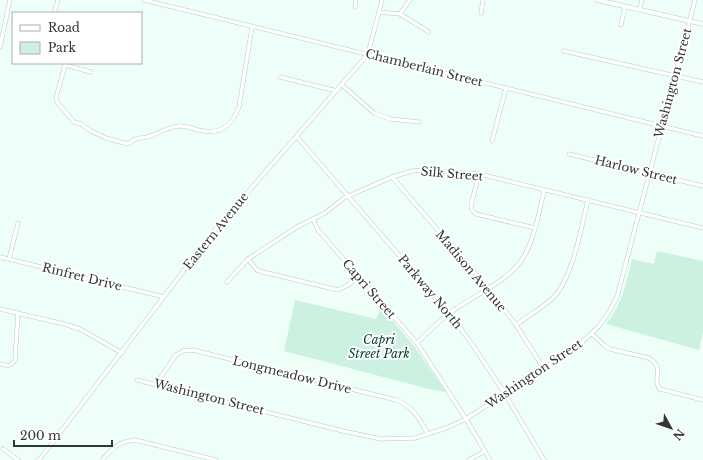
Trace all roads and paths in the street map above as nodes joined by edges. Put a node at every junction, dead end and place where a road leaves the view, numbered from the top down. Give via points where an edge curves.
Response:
1 (10, 0) edge
2 (58, 0) edge
3 (144, 0) edge
4 (356, 0) edge
5 (382, 0) edge
6 (410, 0) edge
7 (483, 0) edge
8 (597, 0) edge
9 (642, 0) edge
10 (695, 0) edge
11 (355, 7) dead end
12 (625, 7) junction
13 (639, 10) junction
14 (54, 12) edge
15 (379, 12) junction
16 (481, 13) dead end
17 (400, 14) junction
18 (690, 21) junction
19 (703, 24) edge
20 (621, 25) dead end
21 (252, 26) junction
22 (428, 32) dead end
23 (0, 47) edge
24 (564, 51) dead end
25 (368, 54) junction
26 (65, 64) edge
27 (91, 72) dead end
28 (675, 76) junction
29 (280, 77) dead end
30 (703, 82) edge
31 (342, 85) junction
32 (506, 88) junction
33 (337, 91) junction
34 (419, 122) dead end
35 (662, 125) junction
36 (703, 136) edge
37 (297, 137) junction
38 (492, 142) dead end
39 (569, 154) dead end
40 (479, 174) junction
41 (650, 174) junction
42 (392, 178) junction
43 (703, 186) edge
44 (544, 191) junction
45 (348, 196) junction
46 (588, 200) junction
47 (640, 213) junction
48 (313, 220) junction
49 (18, 223) dead end
50 (535, 228) junction
51 (703, 228) edge
52 (0, 257) edge
53 (9, 259) junction
54 (248, 259) junction
55 (358, 276) junction
56 (228, 282) dead end
57 (488, 288) junction
58 (164, 297) junction
59 (0, 308) edge
60 (18, 313) junction
61 (449, 313) junction
62 (516, 324) junction
63 (592, 334) junction
64 (416, 343) junction
65 (122, 353) junction
66 (0, 364) edge
67 (544, 369) junction
68 (136, 380) dead end
69 (156, 384) junction
70 (506, 394) junction
71 (703, 400) edge
72 (466, 419) junction
73 (428, 434) junction
74 (3, 449) dead end
75 (485, 451) junction
76 (18, 460) edge
77 (39, 460) edge
78 (102, 460) edge
79 (216, 460) edge
80 (469, 460) edge
81 (490, 460) edge
82 (544, 460) edge

1 - 23 street
2 - 14 street
3 - 21 street, Chamberlain Street
4 - 11 street
5 - 15 street, Eastern Avenue
6 - 17 street
7 - 16 street
8 - 12 main road
9 - 13 street
10 - 18 street, Washington Street
12 - 13 main road
12 - 20 street
13 - 18 main road
15 - 17 street
15 - 25 street, Eastern Avenue
17 - 22 street
18 - 19 main road
18 - 28 street, Washington Street
21 - 25 street, Chamberlain Street
21 - 26 street via 239,107 229,126 219,131 209,132 178,126 146,137 134,138 128,144 106,138 74,122 59,104 56,98
24 - 28 street
25 - 31 street, Eastern Avenue
25 - 32 street, Chamberlain Street
26 - 27 street
28 - 30 street
28 - 35 street, Washington Street
29 - 33 street
31 - 33 street, Eastern Avenue
31 - 34 street via 382,117
32 - 35 street, Chamberlain Street
32 - 38 street
33 - 37 street, Eastern Avenue
35 - 36 street, Chamberlain Street
35 - 41 street, Washington Street
37 - 45 street, Parkway North
37 - 58 street, Eastern Avenue via 214,231
39 - 41 street, Harlow Street
40 - 42 street, Silk Street via 424,170
40 - 44 street, Silk Street
40 - 50 street via 470,205 476,214
41 - 43 street, Harlow Street
41 - 47 street, Washington Street
42 - 45 street, Silk Street
42 - 57 street, Madison Avenue
44 - 46 street, Silk Street
44 - 50 street
45 - 48 street, Silk Street
45 - 61 street, Parkway North
46 - 47 street, Silk Street
46 - 62 street via 568,276 563,286 554,297
47 - 51 street, Silk Street
47 - 63 street, Washington Street via 616,297 609,312
48 - 54 street, Silk Street via 297,227
48 - 55 street, Capri Street via 318,230
49 - 53 street
50 - 57 street via 523,258 514,269
52 - 53 street, Rinfret Drive
53 - 58 street, Rinfret Drive
54 - 55 street via 257,270 338,290
54 - 56 street, Silk Street
55 - 64 street, Capri Street
57 - 61 street
57 - 62 street, Madison Avenue
58 - 65 street, Eastern Avenue
59 - 60 street
60 - 65 street via 80,329
60 - 66 street via 14,360 8,366
61 - 64 street
61 - 70 street, Parkway North
62 - 67 street, Madison Avenue
63 - 67 street, Washington Street
63 - 71 street via 610,349 649,358 654,362 658,366 656,382 660,389
64 - 72 street, Capri Street
65 - 77 street, Eastern Avenue
67 - 70 street, Washington Street
68 - 69 street, Washington Street
69 - 73 street, Washington Street via 335,430 404,439
69 - 73 street, Longmeadow Drive via 176,356 184,351 193,350 396,400 406,404 414,412
70 - 72 street, Washington Street
70 - 82 street, Parkway North
72 - 73 street, Washington Street
72 - 75 street, Capri Street
74 - 76 street
75 - 80 street
75 - 81 street, Capri Street
78 - 79 street via 114,447 135,440

